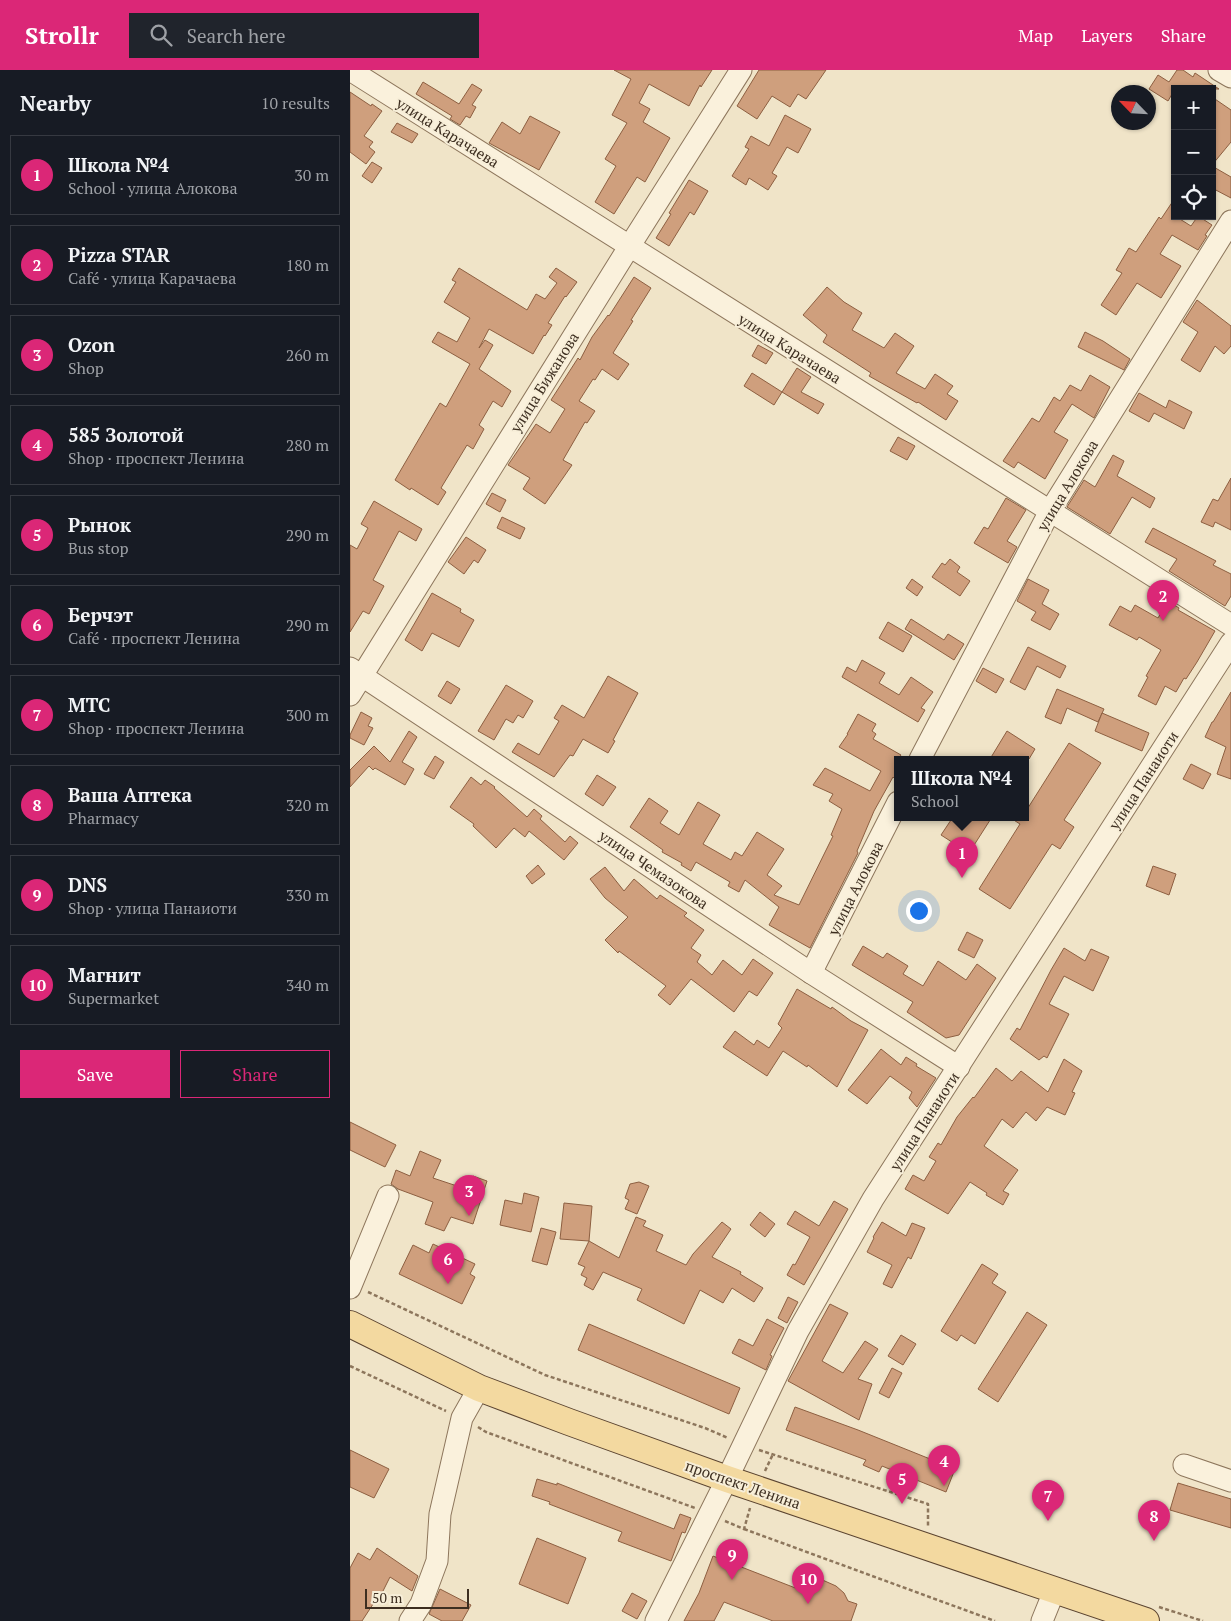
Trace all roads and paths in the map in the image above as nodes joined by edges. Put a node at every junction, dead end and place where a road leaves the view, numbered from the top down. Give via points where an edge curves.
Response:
1 (350, 70) edge
2 (741, 70) edge
3 (1219, 70) edge
4 (1231, 77) edge
5 (1231, 221) edge
6 (628, 247) junction
7 (1050, 511) junction
8 (1231, 625) edge
9 (1231, 643) edge
10 (356, 672) edge
11 (350, 695) edge
12 (922, 756) edge
13 (894, 810) edge
14 (811, 973) junction
15 (959, 1067) junction
16 (388, 1196) dead end
17 (351, 1286) edge
18 (350, 1324) edge
19 (350, 1366) edge
20 (479, 1388) junction
21 (462, 1418) junction
22 (743, 1444) junction
23 (774, 1454) junction
24 (1184, 1466) dead end
25 (727, 1479) junction
26 (1231, 1481) edge
27 (755, 1489) junction
28 (710, 1514) junction
29 (744, 1529) junction
30 (928, 1530) dead end
31 (1055, 1589) junction
32 (1151, 1613) edge
33 (410, 1621) edge
34 (656, 1621) edge
35 (995, 1621) edge
36 (1042, 1621) edge
37 (1203, 1621) edge

1 - 6 street, улица Карачаева
2 - 6 street, улица Бижанова
3 - 4 street
5 - 7 street, улица Алокова
6 - 7 street, улица Карачаева
6 - 10 street, улица Бижанова
7 - 8 street, улица Карачаева
7 - 12 street, улица Алокова
9 - 15 street, улица Панаиоти
10 - 11 street, улица Бижанова
10 - 14 street, улица Чемазокова
13 - 14 street, улица Алокова
14 - 15 street, улица Чемазокова
15 - 22 street, улица Панаиоти via 868,1208 798,1331
16 - 17 street
17 - 22 path via 545,1375 705,1428
18 - 20 main road, проспект Ленина
19 - 21 path
20 - 21 street
20 - 25 main road, проспект Ленина
21 - 28 path via 486,1432
21 - 33 street via 440,1514 437,1560 421,1604
22 - 23 path
22 - 25 street, улица Панаиоти
23 - 27 path
23 - 30 path via 928,1504
24 - 26 street
25 - 27 main road, проспект Ленина
25 - 28 street, улица Панаиоти
27 - 29 path
27 - 31 main road, проспект Ленина
28 - 29 path
28 - 34 street, улица Панаиоти
29 - 35 path
31 - 32 main road, проспект Ленина
31 - 36 street
32 - 37 path

